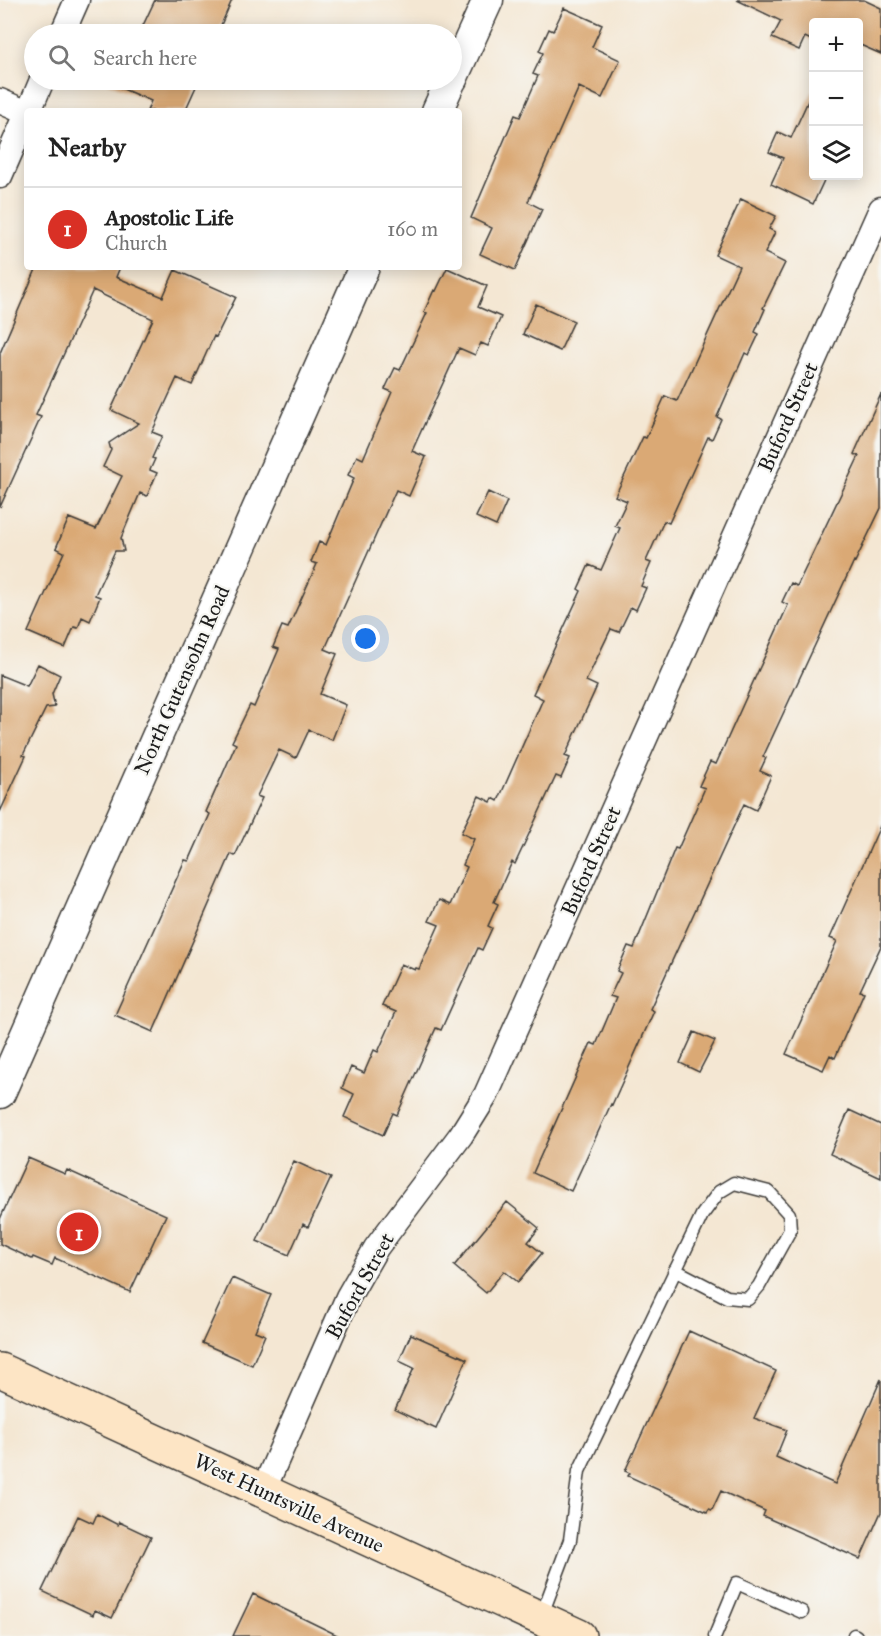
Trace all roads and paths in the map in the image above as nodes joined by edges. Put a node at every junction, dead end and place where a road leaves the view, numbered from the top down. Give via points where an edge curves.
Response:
1 (77, 0) edge
2 (488, 0) edge
3 (66, 24) edge
4 (462, 56) edge
5 (38, 90) edge
6 (446, 90) edge
7 (0, 101) edge
8 (30, 108) edge
9 (438, 108) edge
10 (24, 111) edge
11 (24, 122) edge
12 (0, 176) edge
13 (881, 209) edge
14 (363, 270) edge
15 (7, 1057) edge
16 (0, 1093) edge
17 (675, 1270) junction
18 (0, 1370) edge
19 (263, 1491) junction
20 (802, 1612) dead end
21 (540, 1619) junction
22 (579, 1636) edge
23 (715, 1636) edge

1 - 3 street
2 - 4 street
5 - 8 street
6 - 9 street
7 - 10 street
11 - 12 street
13 - 19 street, Buford Street via 486,1095 461,1135 376,1248 348,1297
14 - 15 street, North Gutensohn Road
15 - 16 street, North Gutensohn Road
17 - 17 lane via 702,1215 719,1192 734,1183 769,1192 789,1214 790,1230 748,1299 727,1297
17 - 21 lane via 579,1471 570,1540
18 - 19 main road, West Huntsville Avenue
19 - 21 main road, West Huntsville Avenue
20 - 23 lane via 737,1582
21 - 22 main road, West Huntsville Avenue

